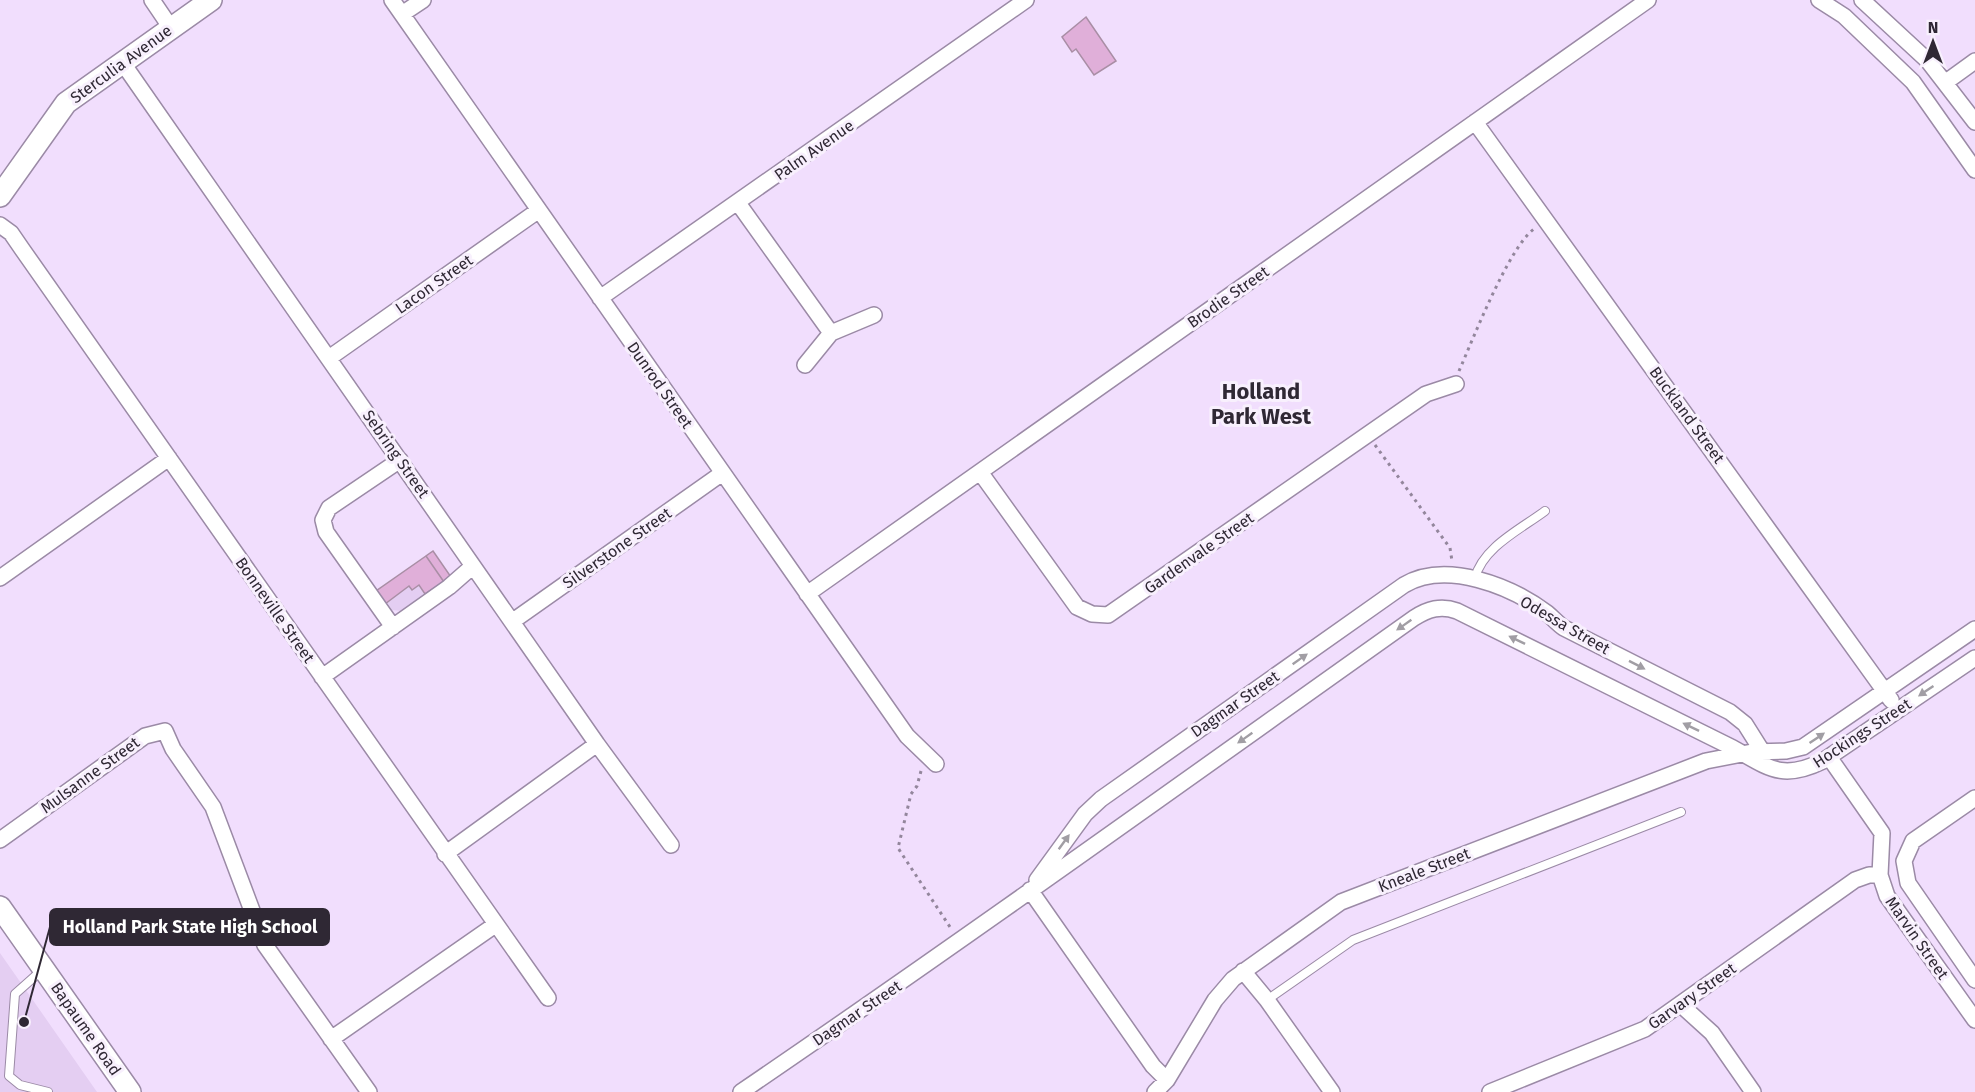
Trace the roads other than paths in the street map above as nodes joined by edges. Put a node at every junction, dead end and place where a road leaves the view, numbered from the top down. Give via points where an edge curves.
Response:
1 (152, 0) edge
2 (211, 0) edge
3 (392, 0) edge
4 (423, 0) edge
5 (1026, 0) edge
6 (1648, 0) edge
7 (1819, 0) edge
8 (1862, 0) edge
9 (402, 14) junction
10 (171, 28) junction
11 (1975, 61) edge
12 (122, 62) junction
13 (1946, 82) junction
14 (1475, 122) junction
15 (1975, 123) edge
16 (1975, 170) edge
17 (4, 182) edge
18 (738, 203) junction
19 (538, 210) junction
20 (0, 225) edge
21 (600, 298) junction
22 (874, 315) dead end
23 (831, 333) junction
24 (329, 358) junction
25 (805, 365) dead end
26 (1455, 384) road end
27 (169, 458) junction
28 (400, 460) junction
29 (980, 472) junction
30 (721, 474) junction
31 (1545, 511) dead end
32 (473, 566) junction
33 (0, 578) edge
34 (1475, 578) junction
35 (807, 594) junction
36 (1457, 610) joint
37 (513, 621) junction
38 (393, 627) junction
39 (1975, 629) edge
40 (1975, 658) edge
41 (322, 677) junction
42 (1886, 691) junction
43 (1898, 709) junction
44 (597, 744) junction
45 (1762, 751) junction
46 (1743, 754) junction
47 (1829, 757) junction
48 (931, 759) road end
49 (1975, 798) edge
50 (1681, 812) dead end
51 (0, 840) edge
52 (671, 844) dead end
53 (445, 854) junction
54 (1880, 875) junction
55 (1030, 890) junction
56 (0, 907) edge
57 (495, 925) junction
58 (44, 969) junction
59 (1243, 971) junction
60 (1975, 981) edge
61 (548, 998) dead end
62 (1267, 1000) junction
63 (1680, 1004) junction
64 (1975, 1020) edge
65 (331, 1039) junction
66 (1167, 1080) junction
67 (48, 1092) edge
68 (130, 1092) edge
69 (369, 1092) edge
70 (741, 1092) edge
71 (1155, 1092) edge
72 (1332, 1092) edge
73 (1490, 1092) edge
74 (1753, 1092) edge

1 - 10 street
2 - 10 street, Sterculia Avenue
3 - 9 street, Dunrod Street
4 - 9 street
5 - 18 street, Palm Avenue
6 - 14 street, Brodie Street
7 - 16 street via 1849,21 1916,86
8 - 13 street via 1913,45
9 - 19 street, Dunrod Street
10 - 12 street, Sterculia Avenue
11 - 13 street
12 - 17 street, Sterculia Avenue via 66,103
12 - 24 street, Sebring Street
13 - 15 street
14 - 29 street, Brodie Street
14 - 42 street, Buckland Street
18 - 21 street, Palm Avenue
18 - 23 street
19 - 21 street, Dunrod Street
19 - 24 street, Lacon Street
20 - 27 street, Bonneville Street via 22,249
21 - 30 street, Dunrod Street
22 - 23 street
23 - 25 street
24 - 28 street, Sebring Street
26 - 29 street, Gardenvale Street via 1426,394 1117,611 1104,616 1086,612 1073,603
27 - 33 street
27 - 41 street, Bonneville Street
28 - 32 street, Sebring Street
28 - 38 street via 329,508 323,520 326,532
29 - 35 street, Brodie Street
30 - 35 street, Dunrod Street
30 - 37 street, Silverstone Street
31 - 34 lane via 1486,556
32 - 37 street, Sebring Street
32 - 38 street
34 -> 45 street, Odessa Street via 1541,609 1564,628 1731,712 1745,724
55 -> 34 street, Dagmar Street via 1085,814 1109,793 1404,585 1427,576
35 - 48 street, Dunrod Street via 907,736
46 -> 36 street, Odessa Street
36 -> 55 street, Dagmar Street via 1437,608 1420,614
37 - 44 street, Sebring Street
38 - 41 street
39 - 42 street, Hockings Street
40 -> 43 street, Hockings Street
41 - 53 street, Bonneville Street
42 - 43 street, Buckland Street
45 -> 42 street, Hockings Street via 1791,751 1807,745
43 - 47 street, Hockings Street
44 - 52 street, Sebring Street
44 - 53 street
45 - 46 street, Kneale Street
46 - 47 street, Hockings Street via 1783,772 1803,770
46 - 59 street, Kneale Street via 1706,762 1341,902
47 - 54 street, Marvin Street via 1882,833
49 - 60 street, Marvin Street via 1913,841 1904,857 1907,880
50 - 62 lane via 1353,940
51 - 65 street, Mulsanne Street via 145,736 165,731 213,807 265,945
53 - 57 street, Bonneville Street
54 - 63 street, Garvary Street via 1855,880
54 - 64 street, Marvin Street via 1887,896
55 - 66 street via 1153,1066
55 - 70 street, Dagmar Street
56 - 58 street, Bapaume Road
57 - 61 street, Bonneville Street
57 - 65 street
58 - 67 lane via 15,994 9,1076 20,1085
58 - 68 street, Bapaume Road
59 - 62 street
59 - 66 street, Kneale Street via 1218,996
62 - 72 street
63 - 73 street, Garvary Street via 1634,1035
63 - 74 street via 1712,1033
65 - 69 street, Mulsanne Street
66 - 71 street, Kneale Street

